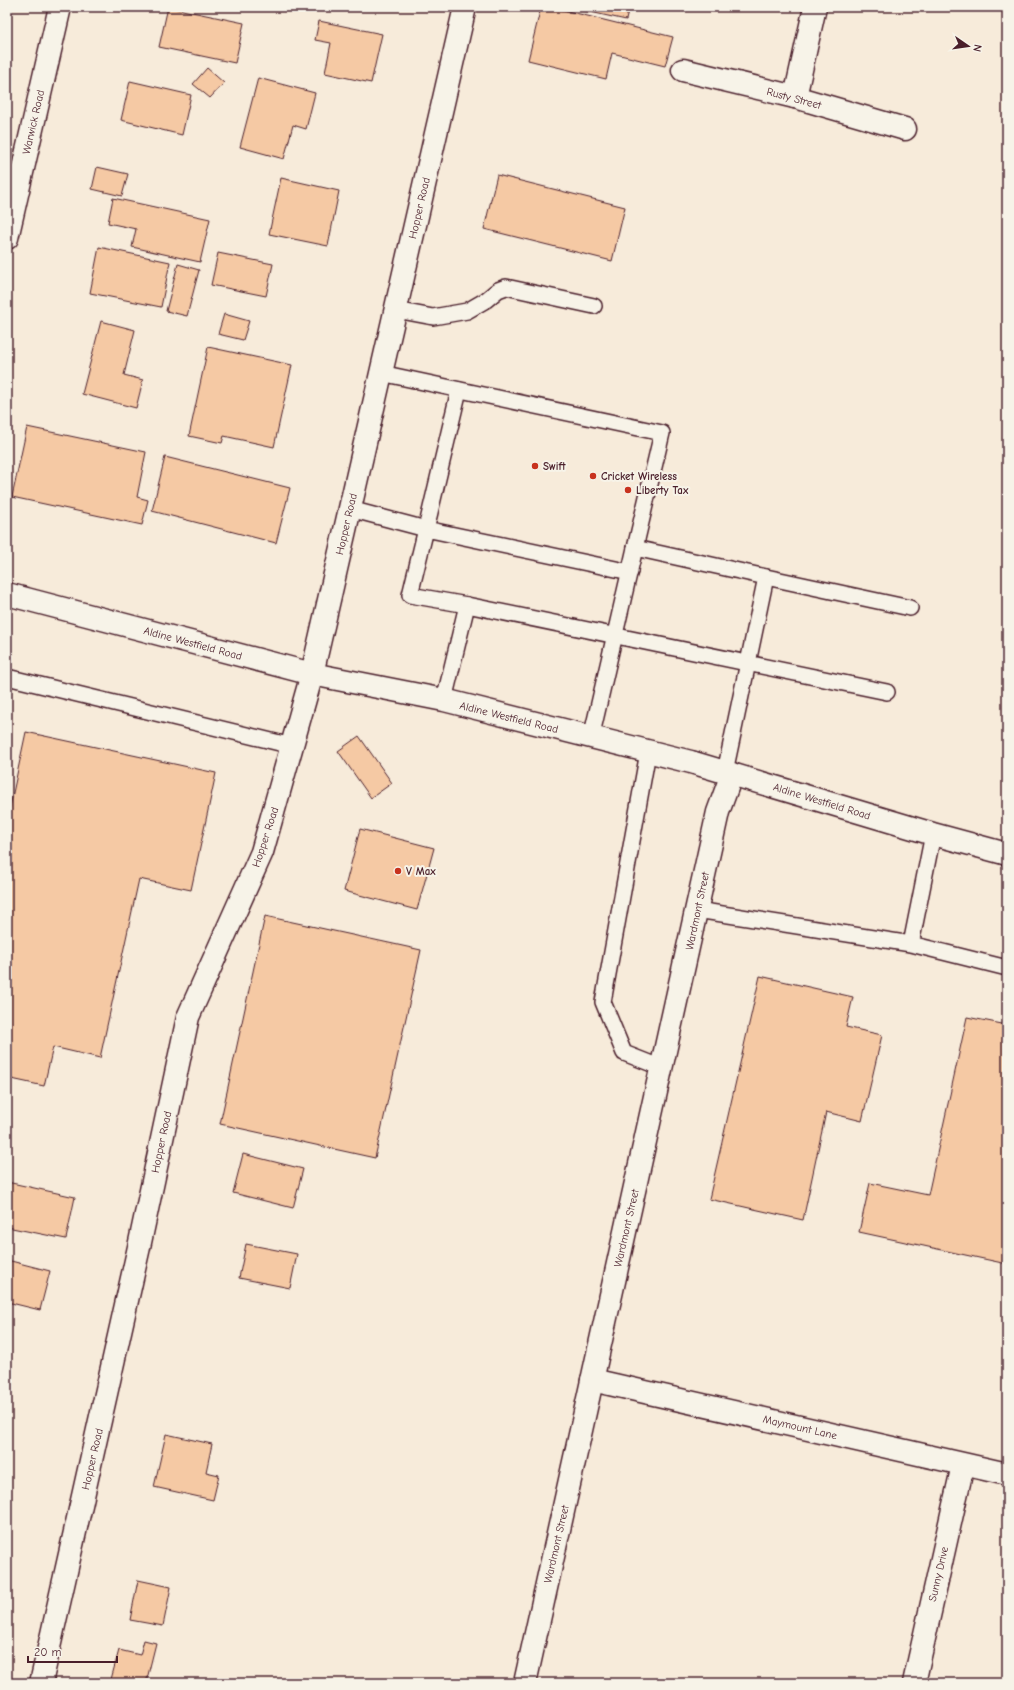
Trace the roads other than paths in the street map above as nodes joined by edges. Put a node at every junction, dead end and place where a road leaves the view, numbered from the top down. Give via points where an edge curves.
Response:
1 (60, 7) edge
2 (465, 7) edge
3 (815, 7) edge
4 (683, 70) dead end
5 (795, 97) junction
6 (905, 129) dead end
7 (7, 238) edge
8 (594, 306) dead end
9 (396, 310) junction
10 (381, 373) junction
11 (459, 390) junction
12 (350, 509) junction
13 (426, 529) junction
14 (635, 548) junction
15 (630, 572) junction
16 (766, 577) junction
17 (7, 594) edge
18 (466, 605) junction
19 (910, 608) dead end
20 (614, 637) junction
21 (747, 663) junction
22 (312, 674) junction
23 (7, 676) edge
24 (887, 692) dead end
25 (444, 700) junction
26 (591, 738) junction
27 (292, 746) junction
28 (648, 752) junction
29 (728, 773) junction
30 (933, 834) junction
31 (1007, 854) edge
32 (697, 910) junction
33 (911, 944) junction
34 (1007, 968) edge
35 (662, 1068) junction
36 (592, 1380) junction
37 (962, 1465) junction
38 (1007, 1474) edge
39 (41, 1683) edge
40 (525, 1683) edge
41 (914, 1683) edge

1 - 7 main road, Warwick Road
2 - 9 main road, Hopper Road
3 - 5 main road
4 - 5 main road, Rusty Street
5 - 6 main road, Rusty Street
8 - 9 lane via 506,287 467,311 433,318
9 - 10 main road, Hopper Road
10 - 11 lane
10 - 12 main road, Hopper Road
11 - 13 lane
11 - 14 lane via 662,434
12 - 13 lane
12 - 22 main road, Hopper Road
13 - 15 lane
13 - 18 lane via 410,595
14 - 15 lane
14 - 16 lane
15 - 20 lane
16 - 19 lane
16 - 21 lane
17 - 22 main road, Aldine Westfield Road
18 - 20 lane
18 - 25 lane
20 - 21 lane
20 - 26 lane
21 - 24 lane
21 - 29 lane
22 - 25 main road, Aldine Westfield Road
22 - 27 main road, Hopper Road
23 - 27 lane
25 - 26 main road, Aldine Westfield Road
26 - 28 main road, Aldine Westfield Road
27 - 39 main road, Hopper Road via 262,852 188,1017
28 - 29 main road, Aldine Westfield Road
28 - 35 lane via 603,1002 624,1053
29 - 30 main road, Aldine Westfield Road
29 - 32 main road, Wardmont Street
30 - 31 main road, Aldine Westfield Road
30 - 33 lane
32 - 33 lane
32 - 35 main road, Wardmont Street
33 - 34 lane
35 - 36 main road, Wardmont Street
36 - 37 main road, Maymount Lane
36 - 40 main road, Wardmont Street
37 - 38 main road, Maymount Lane
37 - 41 main road, Sunny Drive

